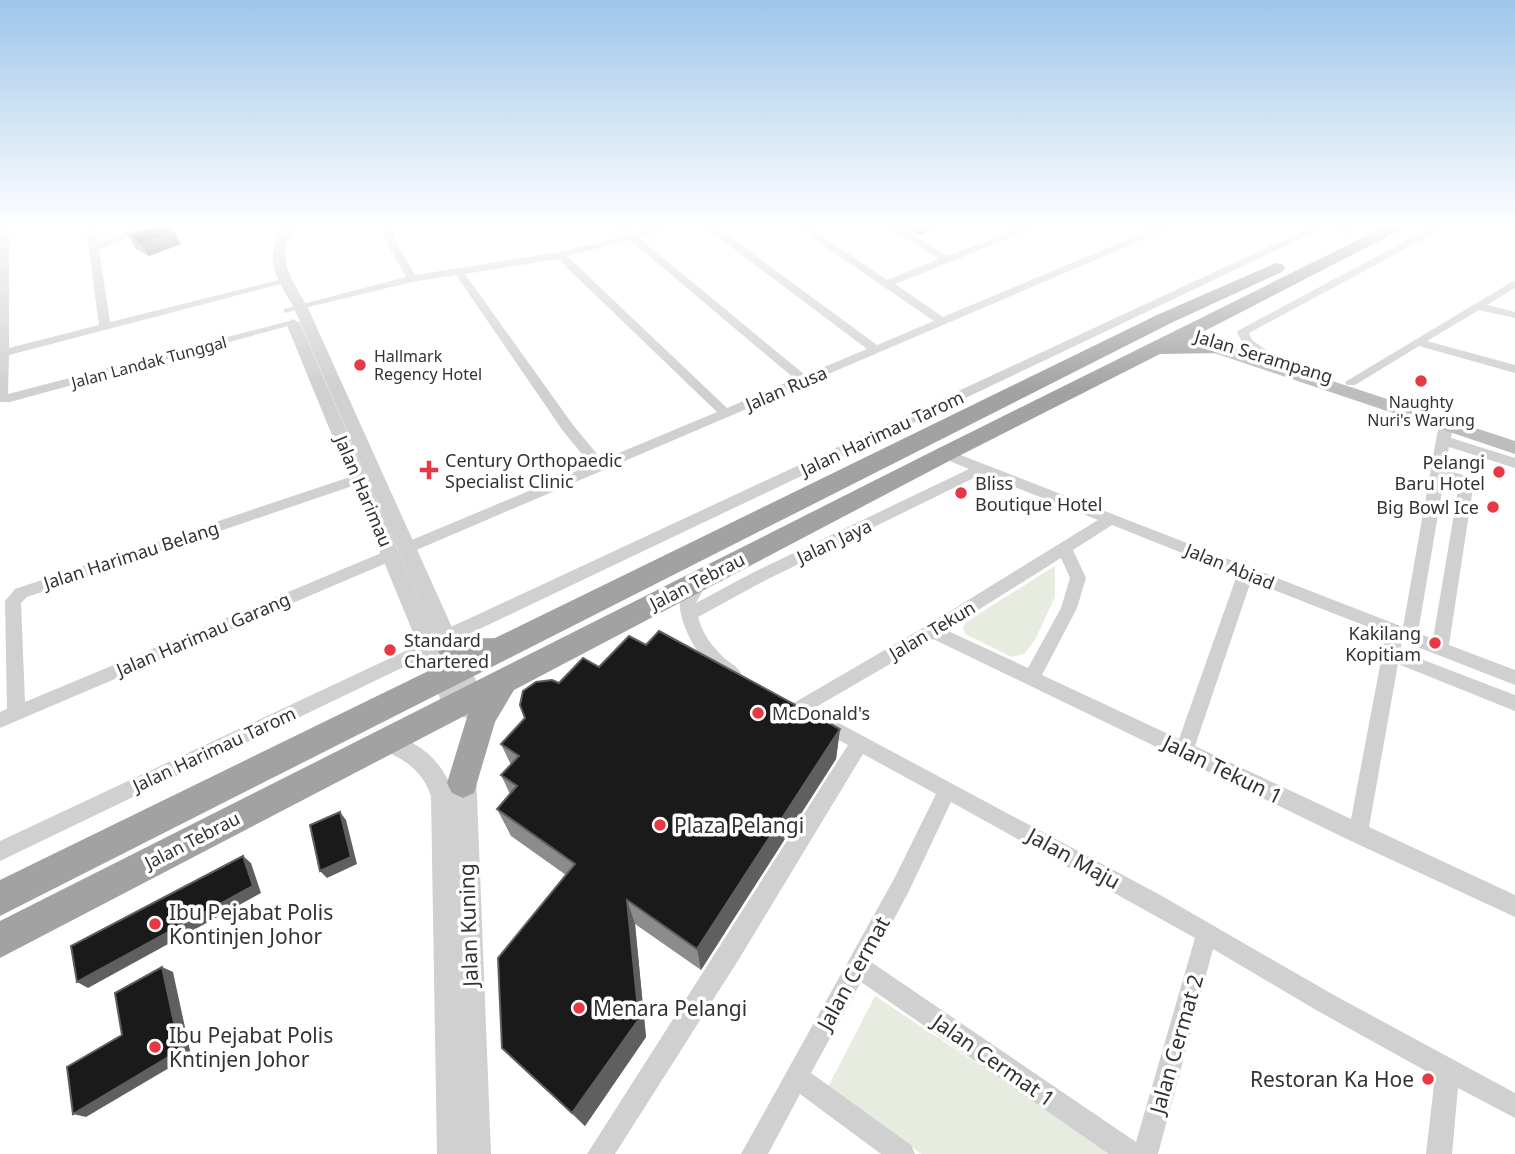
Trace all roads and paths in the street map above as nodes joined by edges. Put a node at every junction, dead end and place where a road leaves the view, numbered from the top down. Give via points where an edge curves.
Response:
1 (3, 282) edge
2 (99, 282) edge
3 (275, 282) edge
4 (283, 282) edge
5 (402, 282) edge
6 (466, 282) edge
7 (587, 282) edge
8 (685, 282) edge
9 (783, 282) edge
10 (883, 282) edge
11 (892, 282) edge
12 (1039, 282) edge
13 (1205, 282) edge
14 (1247, 282) edge
15 (1248, 282) edge
16 (1287, 282) edge
17 (1338, 282) edge
18 (1515, 283) edge
19 (886, 284) junction
20 (1478, 306) junction
21 (294, 314) junction
22 (1221, 314) junction
23 (1515, 315) edge
24 (943, 322) junction
25 (105, 326) junction
26 (1186, 333) junction
27 (1418, 342) junction
28 (1238, 347) junction
29 (1217, 349) junction
30 (876, 350) junction
31 (2, 353) junction
32 (1144, 356) junction
33 (1266, 356) junction
34 (1073, 366) junction
35 (1515, 369) edge
36 (803, 380) junction
37 (1351, 382) junction
38 (725, 413) junction
39 (1445, 433) junction
40 (1515, 434) edge
41 (1515, 448) edge
42 (945, 454) junction
43 (1515, 463) edge
44 (599, 466) junction
45 (981, 468) junction
46 (1437, 472) junction
47 (359, 479) junction
48 (1109, 520) junction
49 (1064, 548) junction
50 (399, 552) junction
51 (619, 556) junction
52 (1246, 573) junction
53 (703, 578) junction
54 (619, 592) junction
55 (688, 615) junction
56 (932, 631) junction
57 (1402, 634) junction
58 (1440, 649) junction
59 (1390, 654) junction
60 (451, 669) junction
61 (1515, 678) edge
62 (1031, 679) junction
63 (503, 680) junction
64 (754, 685) edge
65 (776, 697) edge
66 (1515, 703) edge
67 (798, 709) junction
68 (8, 716) edge
69 (384, 741) junction
70 (860, 742) junction
71 (1184, 750) junction
72 (463, 783) junction
73 (948, 789) junction
74 (1358, 834) junction
75 (0, 851) edge
76 (0, 898) edge
77 (1515, 906) edge
78 (1207, 933) junction
79 (0, 940) edge
80 (857, 965) junction
81 (1448, 1070) junction
82 (796, 1077) junction
83 (1515, 1106) edge
84 (452, 1154) edge
85 (476, 1154) edge
86 (600, 1154) edge
87 (754, 1154) edge
88 (902, 1154) edge
89 (1131, 1154) edge
90 (1145, 1154) edge
91 (1439, 1154) edge

1 - 31 street
2 - 25 street
3 - 25 street
4 - 21 street, Jalan Harimau
5 - 21 street, Jalan Landak Tunggal
6 - 44 street
7 - 38 street
8 - 36 street
9 - 30 street
10 - 19 street
11 - 19 street
12 - 24 street, Jalan Rusa
13 - 51 street, Jalan Harimau Tarom
14 - 34 highway, Jalan Tebrau
15 - 26 highway via 1188,317 1183,326
16 - 22 highway, Jalan Tebrau
17 - 33 street via 1243,332 1247,342
18 - 20 street
19 - 24 street
20 - 23 street
20 - 27 street
21 - 31 street, Jalan Landak Tunggal via 5,399
21 - 47 street, Jalan Harimau
21 - 50 street, Jalan Harimau
22 - 26 highway, Jalan Tebrau
22 - 28 highway via 1221,331
24 - 30 street, Jalan Rusa
25 - 31 street
26 - 28 main road, Jalan Serampang
26 - 29 main road, Jalan Serampang
26 - 32 highway, Jalan Tebrau
26 - 34 highway via 1158,334
27 - 35 street
27 - 37 street
28 - 33 main road, Jalan Serampang
29 - 32 highway via 1183,346
29 - 39 main road, Jalan Serampang
30 - 36 street, Jalan Rusa
32 - 42 highway, Jalan Tebrau
33 - 37 main road, Jalan Serampang
34 - 54 highway, Jalan Tebrau
36 - 38 street, Jalan Rusa
37 - 40 main road, Jalan Serampang
38 - 44 street, Jalan Rusa
39 - 41 main road, Jalan Serampang
39 - 43 street, Jalan Serampang
39 - 46 street
42 - 45 street, Jalan Abiad
42 - 53 highway, Jalan Tebrau
44 - 50 street, Jalan Rusa
45 - 48 street, Jalan Abiad
45 - 55 street, Jalan Jaya
46 - 57 street
46 - 58 street via 1467,481
47 - 50 street, Jalan Harimau
47 - 68 street, Jalan Harimau Belang via 22,593 13,601
48 - 49 street, Jalan Tekun
48 - 52 street, Jalan Abiad
49 - 56 street, Jalan Tekun
49 - 62 street via 1078,578 1069,608
50 - 60 street, Jalan Harimau
50 - 68 street, Jalan Harimau Garang
51 - 54 street
51 - 60 street, Jalan Harimau Tarom
52 - 57 street, Jalan Abiad
52 - 71 street
53 - 55 street via 690,595
53 - 63 highway, Jalan Tebrau
54 - 60 highway, Jalan Tebrau via 504,649
55 - 64 street via 708,654 722,668
56 - 62 street, Jalan Tekun 1
56 - 67 street, Jalan Tekun
57 - 58 street, Jalan Abiad
57 - 59 street
58 - 61 street, Jalan Abiad
59 - 66 street
59 - 74 street
60 - 63 highway, Jalan Tebrau
60 - 69 highway, Jalan Tebrau
60 - 72 street, Jalan Kuning
60 - 75 street, Jalan Harimau Tarom
60 - 76 highway, Jalan Tebrau
62 - 71 street, Jalan Tekun 1
63 - 72 highway via 481,719
65 - 67 street, Jalan Maju
67 - 70 street, Jalan Maju
69 - 79 highway, Jalan Tebrau
69 - 84 street, Jalan Kuning via 420,758 438,780 443,796
70 - 73 street, Jalan Maju
70 - 86 street
71 - 74 street, Jalan Tekun 1
72 - 85 street, Jalan Kuning
73 - 78 street, Jalan Maju
73 - 80 street, Jalan Cermat
74 - 77 street, Jalan Tekun 1
78 - 81 street, Jalan Maju
78 - 90 street, Jalan Cermat 2
80 - 82 street, Jalan Cermat
80 - 89 street, Jalan Cermat 1
81 - 83 street, Jalan Maju
81 - 91 street
82 - 87 street, Jalan Cermat
82 - 88 street

